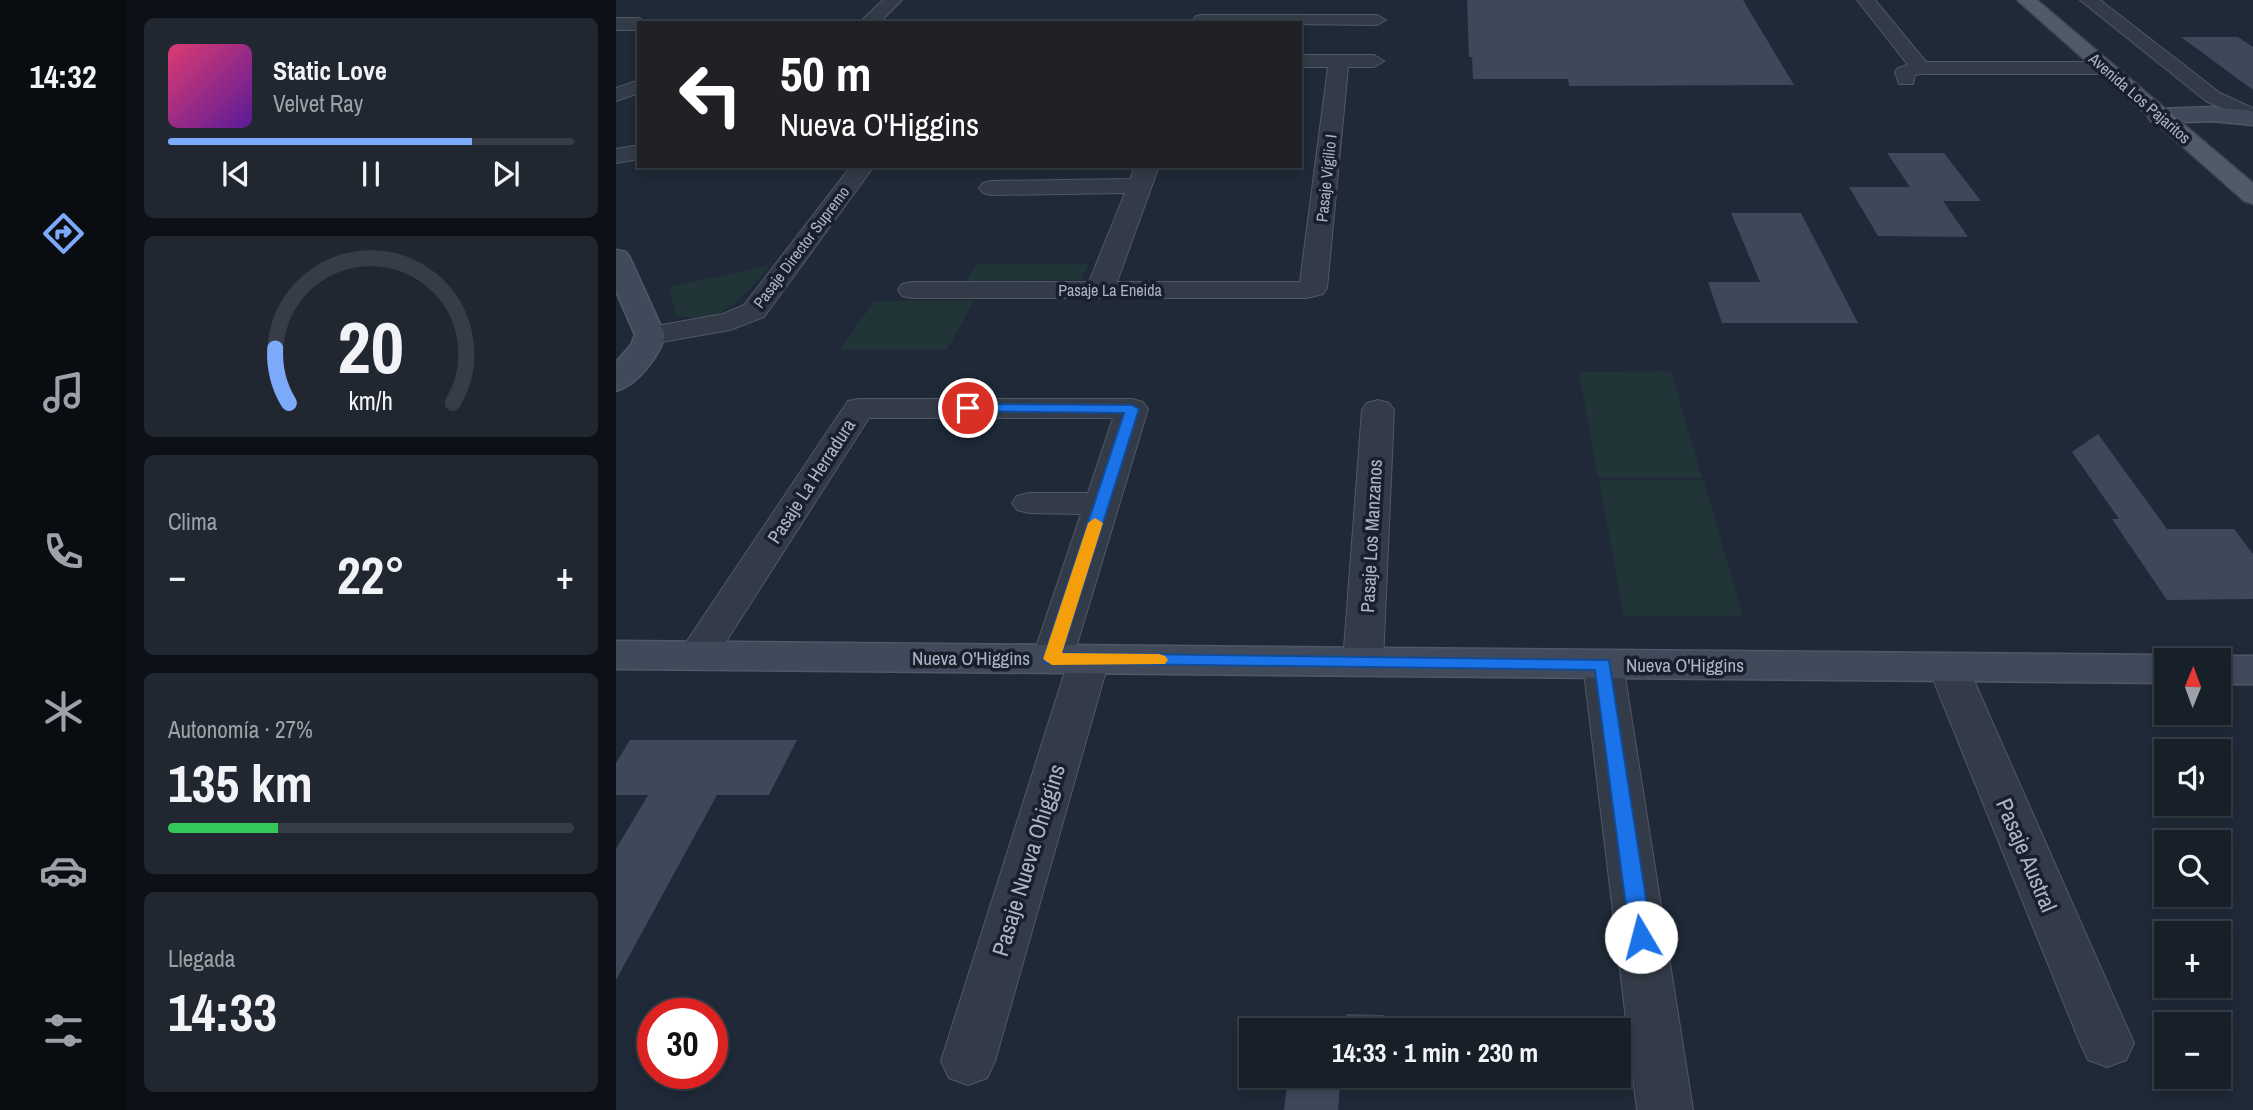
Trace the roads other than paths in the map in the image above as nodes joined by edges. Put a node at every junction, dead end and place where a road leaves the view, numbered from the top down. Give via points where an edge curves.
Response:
1 (893, 0) edge
2 (1209, 0) edge
3 (1866, 0) edge
4 (2026, 0) edge
5 (2089, 0) edge
6 (1377, 20) dead end
7 (870, 21) edge
8 (1201, 21) edge
9 (1289, 21) edge
10 (616, 24) edge
11 (637, 24) edge
12 (1302, 61) edge
13 (1339, 61) junction
14 (1374, 61) dead end
15 (2105, 68) junction
16 (637, 87) edge
17 (616, 94) edge
18 (2159, 116) junction
19 (2253, 117) edge
20 (637, 152) edge
21 (616, 156) edge
22 (861, 168) edge
23 (1143, 176) edge
24 (991, 188) dead end
25 (2253, 196) edge
26 (616, 258) edge
27 (622, 289) edge
28 (912, 290) dead end
29 (1100, 290) junction
30 (1307, 290) joint
31 (650, 335) junction
32 (616, 381) edge
33 (1378, 410) dead end
34 (1029, 503) dead end
35 (1101, 504) junction
36 (616, 655) edge
37 (697, 656) junction
38 (1070, 659) junction
39 (1363, 662) junction
40 (1603, 664) junction
41 (1948, 667) junction
42 (2154, 669) edge
43 (2231, 670) edge
44 (2253, 670) edge
45 (2107, 1043) dead end
46 (968, 1061) dead end
47 (1665, 1110) edge

1 - 7 street
2 - 8 street
3 - 15 street via 1913,74
4 - 15 main road, Avenida Los Pajaritos
5 - 19 street via 2213,97
6 - 9 street
10 - 11 street
12 - 13 street
13 - 14 street
13 - 30 street, Pasaje Vigilio I via 1322,118 1315,284
15 - 18 main road, Avenida Los Pajaritos
16 - 17 street
18 - 19 main road
18 - 25 main road, Avenida Los Pajaritos
20 - 21 street
22 - 31 street, Pasaje Director Supremo via 754,311 730,321
23 - 24 street
23 - 29 street
26 - 27 main road
27 - 31 main road
28 - 29 street, Pasaje La Eneida
29 - 30 street, Pasaje La Eneida
31 - 32 main road via 646,348
33 - 39 street, Pasaje Los Manzanos
34 - 35 street
35 - 37 street, Pasaje La Herradura via 1132,409 859,408
35 - 38 street, Pasaje La Herradura
36 - 37 main road, Nueva O'Higgins
37 - 38 main road, Nueva O'Higgins
38 - 39 main road, Nueva O'Higgins
38 - 46 street, Pasaje Nueva Ohiggins
39 - 40 main road, Nueva O'Higgins
40 - 41 main road, Nueva O'Higgins
40 - 47 street
41 - 42 main road, Nueva O'Higgins
41 - 45 street, Pasaje Austral
43 - 44 main road

